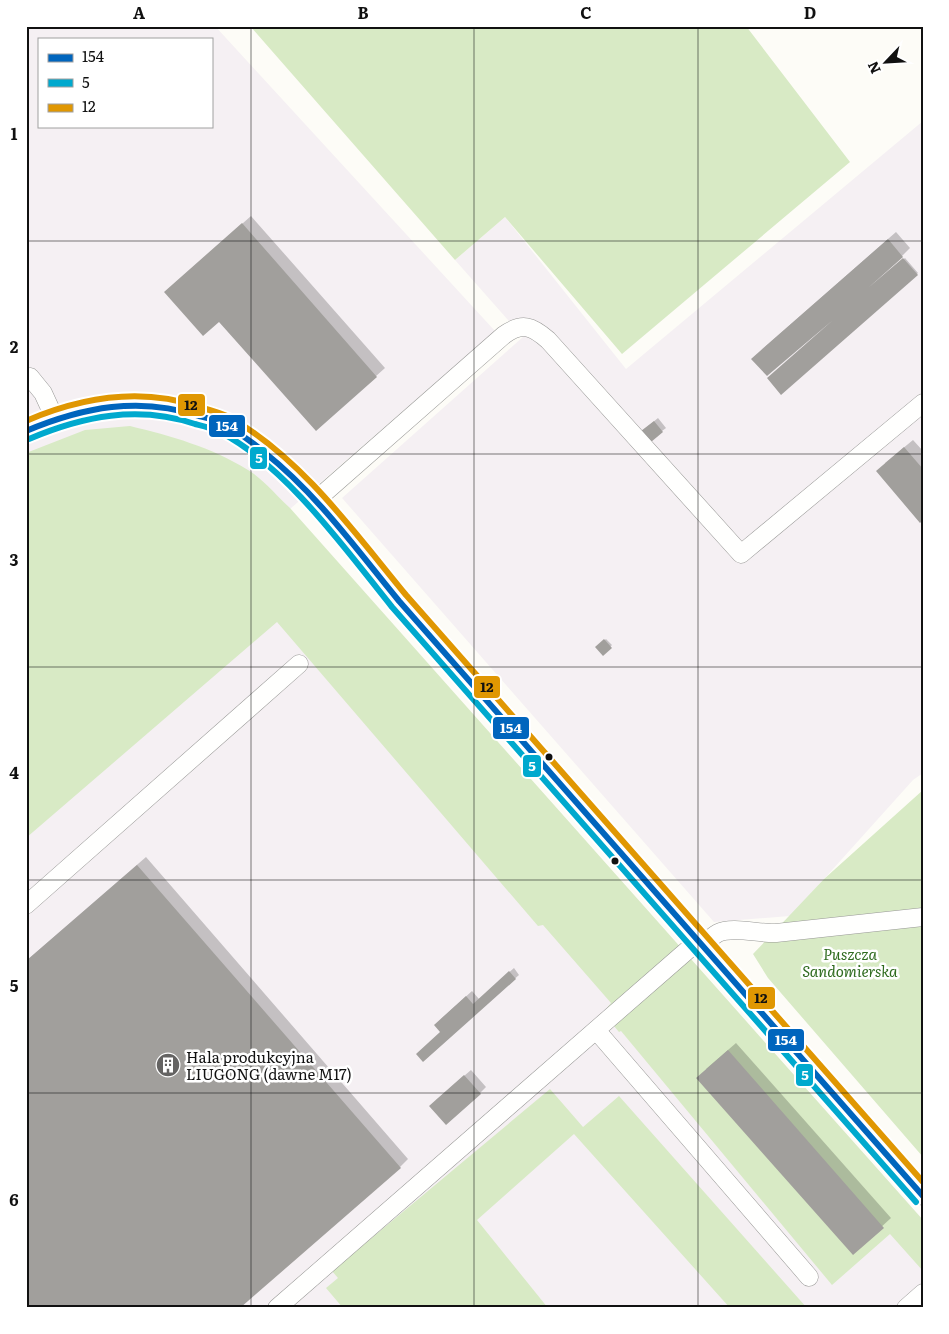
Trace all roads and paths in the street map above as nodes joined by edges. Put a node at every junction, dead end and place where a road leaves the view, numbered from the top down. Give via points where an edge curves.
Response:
1 (30, 376) dead end
2 (923, 403) edge
3 (55, 418) junction
4 (26, 431) edge
5 (315, 501) junction
6 (299, 664) dead end
7 (26, 905) edge
8 (923, 917) edge
9 (700, 944) junction
10 (596, 1030) junction
11 (923, 1196) edge
12 (809, 1277) dead end
13 (923, 1293) edge
14 (277, 1308) edge
15 (906, 1308) edge

1 - 3 street
2 - 5 street via 741,554 548,340 531,327 521,326 504,335
3 - 4 street
3 - 5 street via 88,409 130,404 186,410 226,425 263,451
5 - 9 street
6 - 7 street
8 - 9 street via 763,934 726,930
9 - 10 street
9 - 11 street
10 - 12 street
10 - 14 street
13 - 15 street

